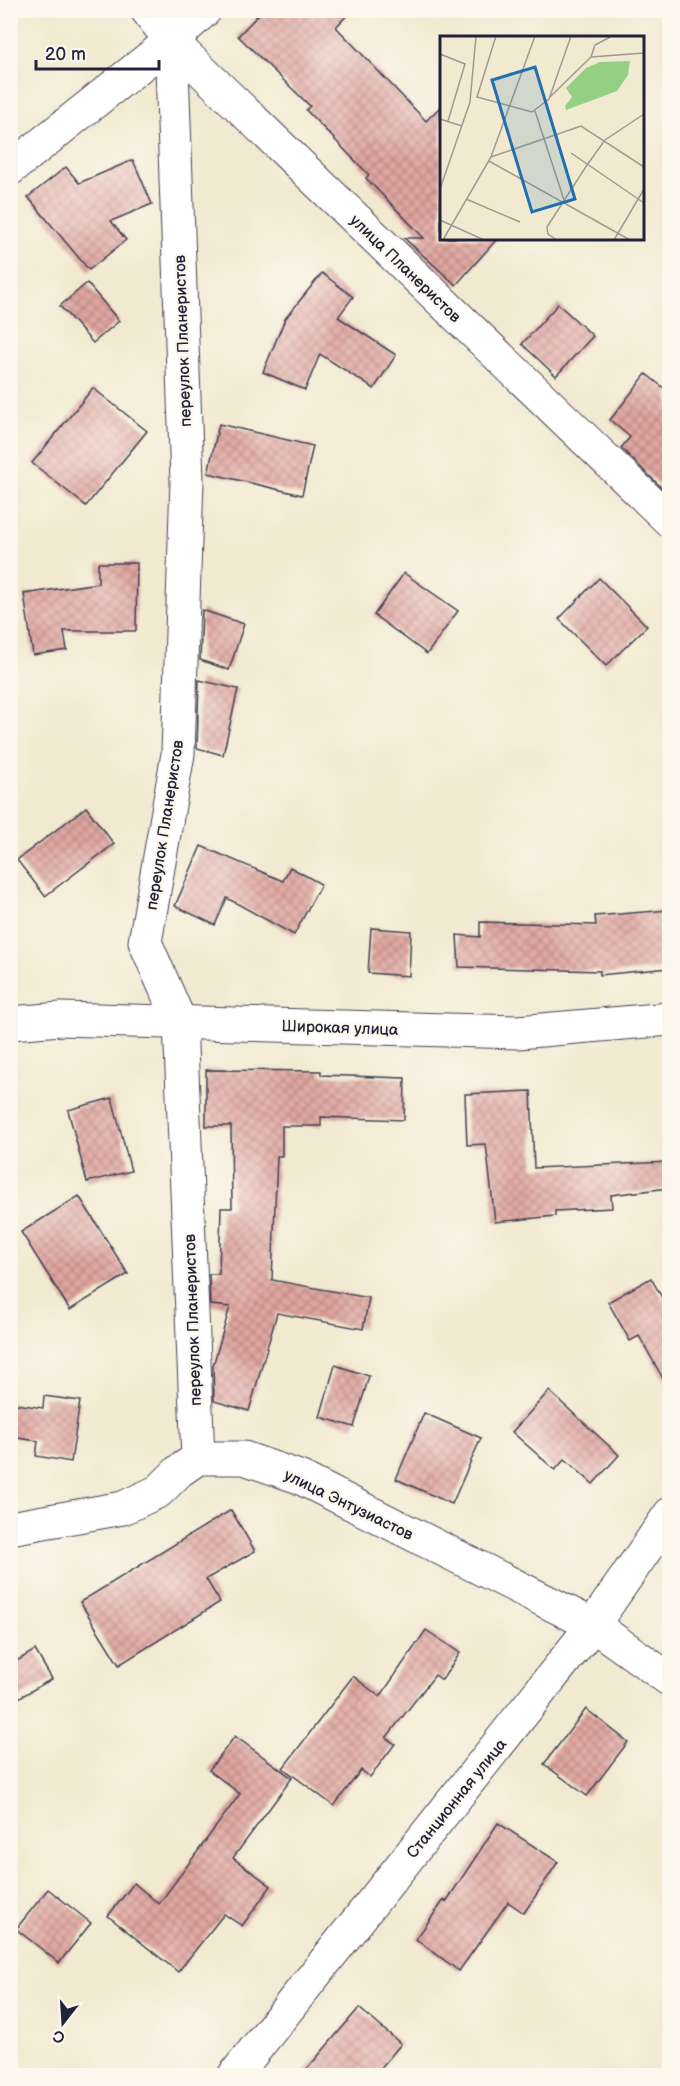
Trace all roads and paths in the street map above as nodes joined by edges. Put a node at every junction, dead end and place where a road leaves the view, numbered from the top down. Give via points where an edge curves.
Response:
1 (147, 10) edge
2 (206, 10) edge
3 (171, 41) junction
4 (10, 169) edge
5 (669, 521) edge
6 (669, 1019) edge
7 (180, 1022) junction
8 (10, 1023) edge
9 (198, 1458) junction
10 (669, 1515) edge
11 (10, 1528) edge
12 (593, 1626) junction
13 (669, 1680) edge
14 (234, 2076) edge

1 - 3 street, улица Планеристов
2 - 3 street
3 - 4 street
3 - 5 street, улица Планеристов
3 - 7 street, переулок Планеристов via 187,492 178,754 145,942
6 - 7 street, Широкая улица via 518,1032
7 - 8 street, Широкая улица via 61,1019
7 - 9 street, переулок Планеристов
9 - 11 street via 159,1491 123,1508
9 - 12 street, улица Энтузиастов via 244,1458 299,1477
10 - 12 street, Станционная улица
12 - 13 street, улица Энтузиастов
12 - 14 street, Станционная улица

